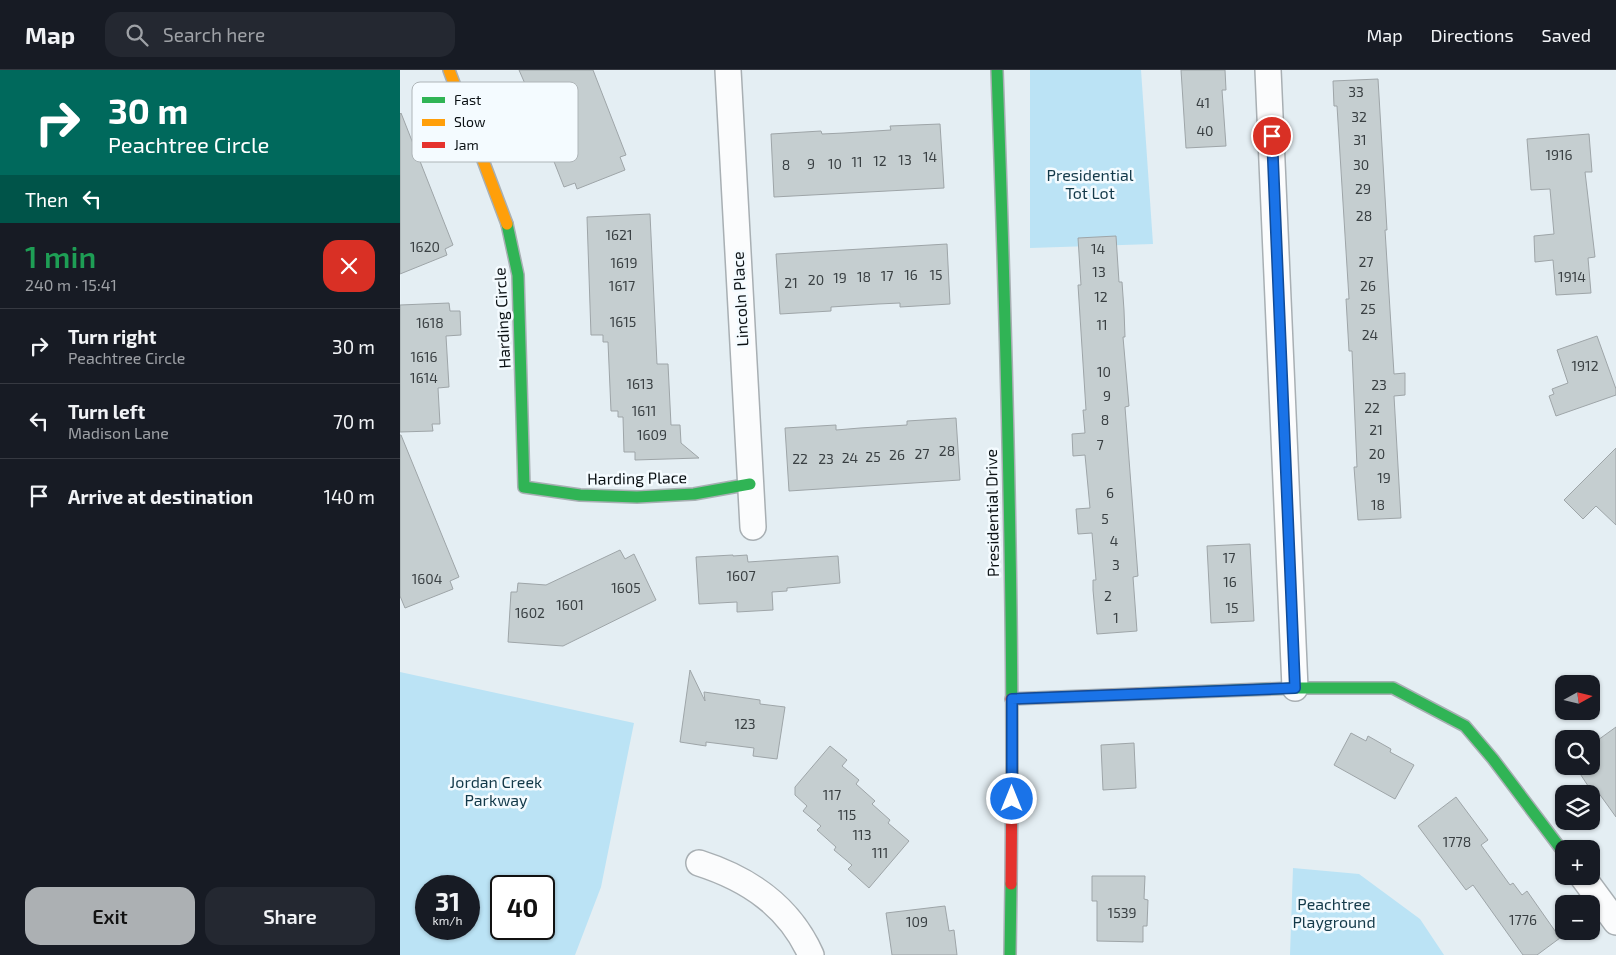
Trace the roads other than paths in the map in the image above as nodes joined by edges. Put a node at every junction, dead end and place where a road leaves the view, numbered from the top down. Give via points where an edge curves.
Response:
1 (449, 70) edge
2 (728, 70) edge
3 (997, 70) edge
4 (1268, 70) edge
5 (454, 82) edge
6 (484, 162) edge
7 (750, 484) junction
8 (524, 487) joint
9 (753, 527) dead end
10 (1295, 688) junction
11 (1012, 699) junction
12 (1555, 841) edge
13 (699, 863) dead end
14 (1589, 885) edge
15 (1616, 922) edge
16 (810, 955) edge
17 (1010, 955) edge

1 - 5 street, Harding Circle
2 - 7 street, Lincoln Place
3 - 11 street, Presidential Drive
4 - 10 street
6 - 8 street, Harding Circle via 510,235 518,275
7 - 8 street, Harding Place via 694,494 637,497 580,495
7 - 9 street, Lincoln Place
10 - 11 street
10 - 12 street via 1393,688 1465,726
11 - 17 street, Presidential Drive
13 - 16 street via 746,882 769,899 789,919
14 - 15 street

